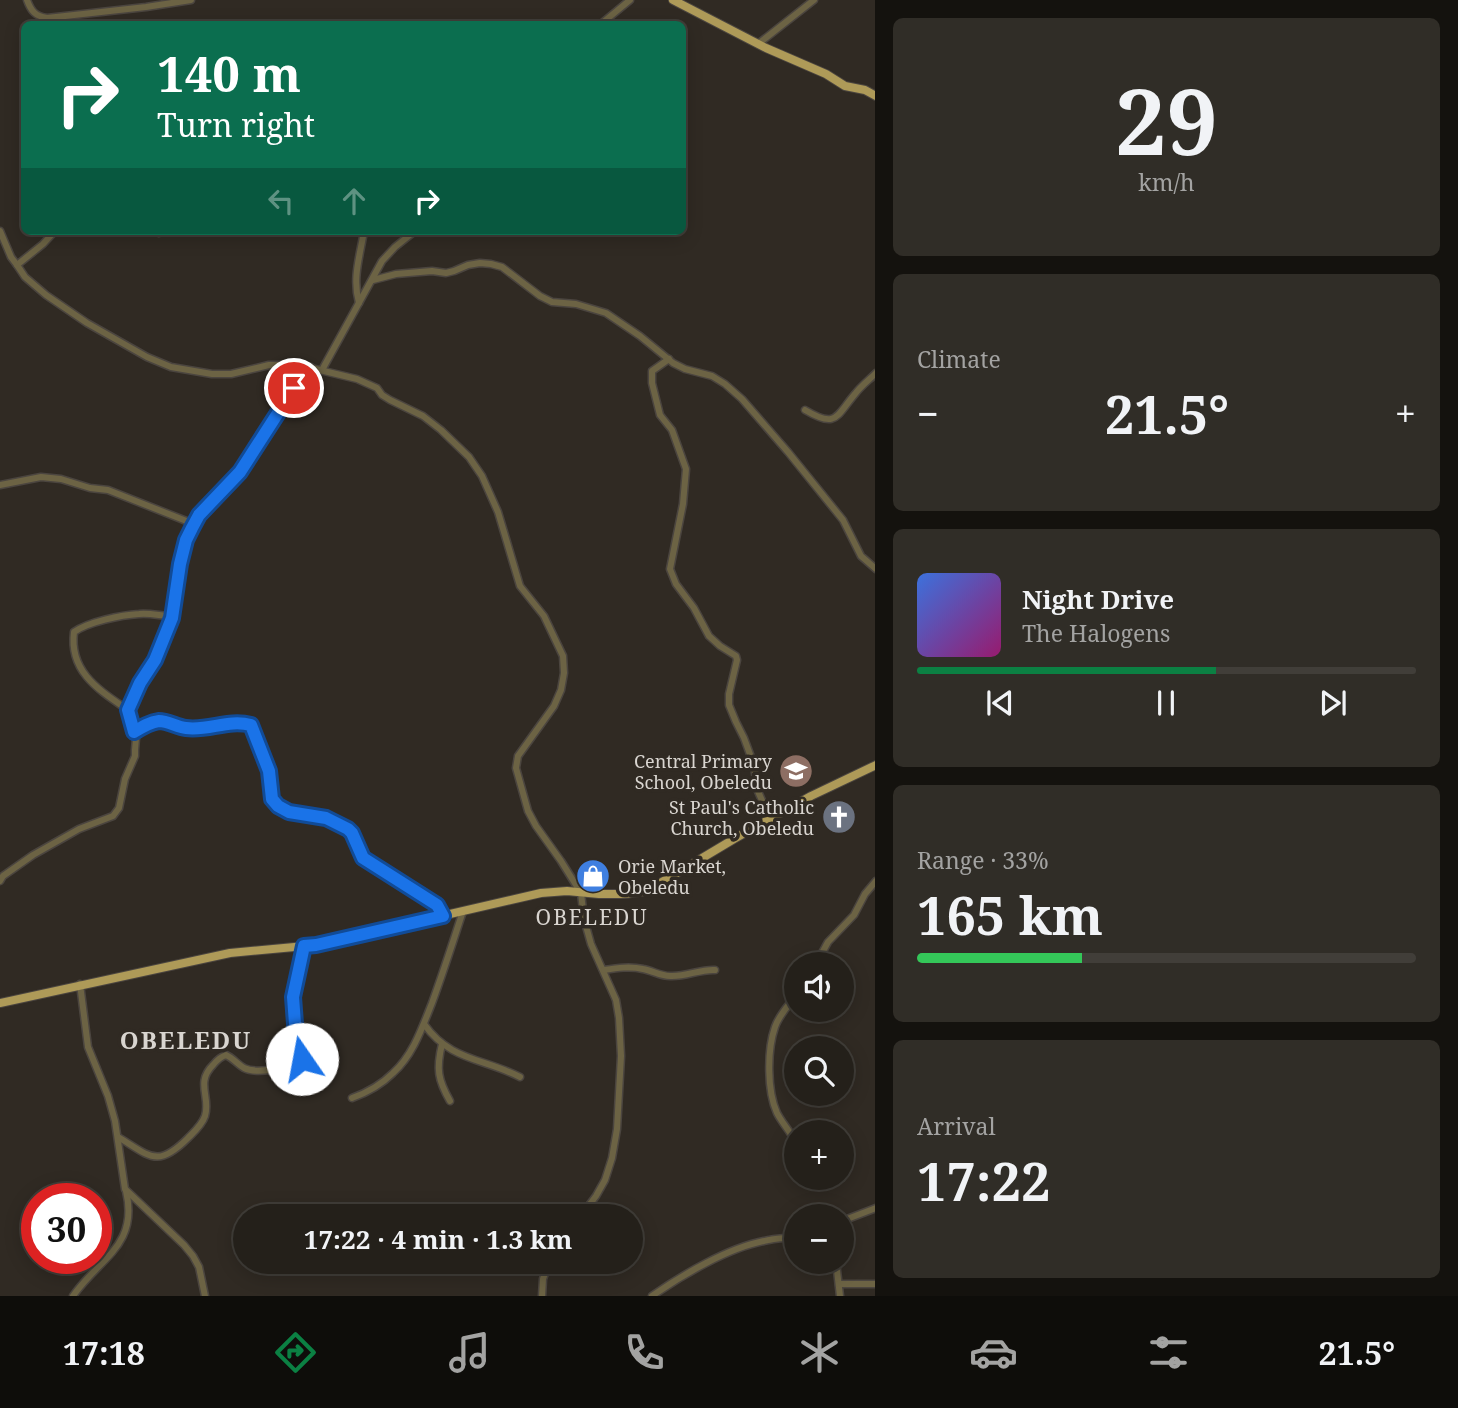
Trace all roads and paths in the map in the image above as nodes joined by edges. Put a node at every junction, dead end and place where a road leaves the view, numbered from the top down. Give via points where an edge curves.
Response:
1 (27, 0) edge
2 (191, 0) edge
3 (630, 0) edge
4 (673, 0) edge
5 (814, 0) edge
6 (605, 21) edge
7 (758, 44) junction
8 (875, 96) edge
9 (0, 231) edge
10 (51, 235) edge
11 (363, 235) edge
12 (410, 235) edge
13 (17, 265) junction
14 (373, 280) junction
15 (359, 303) junction
16 (669, 359) junction
17 (311, 367) junction
18 (322, 370) junction
19 (875, 373) edge
20 (805, 410) dead end
21 (0, 485) edge
22 (194, 524) junction
23 (875, 569) edge
24 (167, 616) dead end
25 (128, 710) junction
26 (134, 732) junction
27 (875, 765) edge
28 (770, 819) junction
29 (0, 881) edge
30 (875, 881) edge
31 (581, 893) junction
32 (463, 911) junction
33 (443, 916) junction
34 (304, 946) junction
35 (823, 952) edge
36 (604, 970) junction
37 (715, 970) dead end
38 (80, 984) junction
39 (0, 1003) edge
40 (784, 1013) edge
41 (424, 1024) junction
42 (442, 1044) junction
43 (520, 1076) dead end
44 (352, 1098) dead end
45 (450, 1101) dead end
46 (784, 1124) edge
47 (118, 1137) junction
48 (125, 1189) junction
49 (590, 1204) edge
50 (875, 1208) edge
51 (854, 1217) edge
52 (784, 1238) edge
53 (545, 1274) edge
54 (838, 1274) edge
55 (839, 1284) junction
56 (875, 1284) edge
57 (73, 1296) edge
58 (205, 1296) edge
59 (542, 1296) edge
60 (652, 1296) edge
61 (840, 1296) edge

1 - 2 street via 32,11 47,18
3 - 6 street
4 - 7 main road
5 - 7 street
7 - 8 main road
9 - 13 street
10 - 13 street
11 - 15 street via 355,278
12 - 14 street via 382,261
13 - 17 street via 64,308 171,368 212,374 269,365
14 - 15 street
14 - 16 street via 491,264 552,302 606,313
15 - 18 street
16 - 23 street via 712,376 742,399 843,520 861,556
16 - 28 street via 652,371 652,383 660,415 686,469 670,569 709,636 736,656 729,705
17 - 18 street
17 - 22 street via 240,472
18 - 31 street via 371,385 423,416 454,442 482,477 498,512 520,586 544,616 563,656 561,690 518,756 516,768 531,819
19 - 20 street via 835,418 821,419
21 - 22 street via 41,477 61,479 108,490
22 - 25 street via 180,564 172,618
24 - 25 street via 128,615 74,632 81,670
25 - 26 street
26 - 29 street via 135,756 113,816 42,849
26 - 33 street via 162,721 185,728 251,725 269,771 274,803 289,812 326,818 348,829 363,858 437,905
27 - 28 main road
28 - 31 main road via 647,891
30 - 35 street
31 - 32 main road via 541,893
31 - 36 street via 591,944
32 - 33 main road
32 - 41 street
33 - 34 main road
34 - 38 main road via 230,953
34 - 47 street via 293,997 301,1062 253,1071 223,1056 203,1080 206,1108 201,1124 165,1156 143,1152
36 - 37 street via 641,968 673,977
36 - 49 street via 619,1017 617,1129 605,1180
38 - 39 main road
38 - 47 street via 88,1047
40 - 46 street via 776,1025 769,1063 772,1095
41 - 42 street
41 - 44 street via 392,1074
42 - 43 street via 457,1054
42 - 45 street via 439,1076
47 - 48 street
48 - 57 street via 125,1234
48 - 58 street via 193,1256
50 - 51 street
52 - 60 street via 748,1245 680,1277
53 - 59 street
54 - 55 street
55 - 56 street
55 - 61 street

